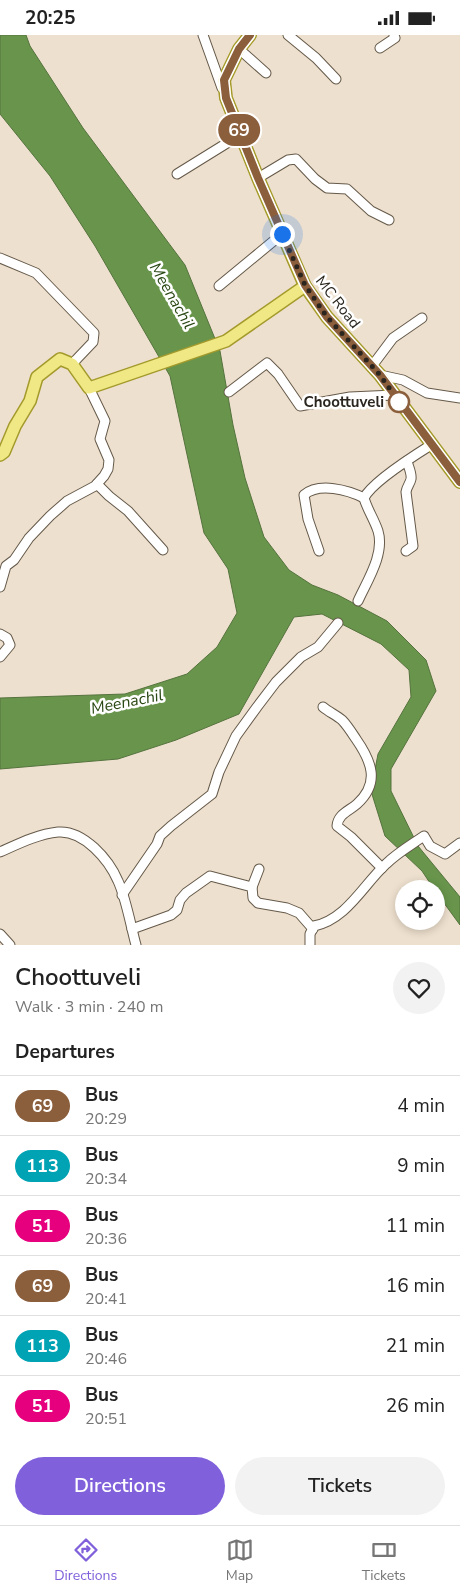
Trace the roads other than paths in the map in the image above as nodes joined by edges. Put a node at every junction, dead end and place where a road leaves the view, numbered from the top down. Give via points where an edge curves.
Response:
1 (203, 35) edge
2 (250, 35) edge
3 (288, 35) edge
4 (394, 35) edge
5 (380, 48) dead end
6 (239, 49) junction
7 (266, 73) dead end
8 (336, 79) dead end
9 (226, 98) junction
10 (240, 135) junction
11 (177, 174) dead end
12 (258, 178) junction
13 (389, 220) dead end
14 (282, 234) junction
15 (0, 258) edge
16 (305, 285) junction
17 (219, 286) dead end
18 (422, 318) dead end
19 (72, 364) junction
20 (372, 366) junction
21 (380, 375) junction
22 (89, 388) junction
23 (229, 392) dead end
24 (394, 395) junction
25 (460, 398) edge
26 (432, 445) junction
27 (0, 455) edge
28 (407, 461) junction
29 (460, 482) edge
30 (97, 484) junction
31 (364, 498) junction
32 (163, 550) dead end
33 (319, 551) dead end
34 (406, 551) dead end
35 (0, 585) edge
36 (358, 601) dead end
37 (338, 623) dead end
38 (0, 634) edge
39 (0, 657) edge
40 (323, 707) dead end
41 (460, 843) edge
42 (0, 852) edge
43 (260, 869) dead end
44 (382, 869) junction
45 (252, 887) junction
46 (122, 895) junction
47 (132, 929) junction
48 (313, 929) junction
49 (0, 934) edge
50 (10, 945) edge
51 (136, 945) edge
52 (310, 945) edge

1 - 9 street
2 - 6 main road, MC Road
3 - 8 street
4 - 5 street via 395,38
6 - 7 street
6 - 9 main road, MC Road via 224,80
9 - 10 main road, MC Road
10 - 11 street
10 - 12 main road, MC Road
12 - 13 street via 288,159 296,159 327,188 346,189 371,211
12 - 14 main road, MC Road
14 - 16 main road, MC Road
14 - 17 street
15 - 19 street via 36,273 94,333 93,342
16 - 20 main road, MC Road via 327,317
16 - 22 main road via 226,341
18 - 20 street via 393,338
19 - 22 main road
19 - 27 main road via 60,359 37,377 30,401
20 - 21 main road, MC Road
21 - 24 main road, MC Road
21 - 25 street via 403,380 427,393
22 - 30 street via 105,421 100,439 109,460 108,469
23 - 24 street via 267,363 278,373 300,406 350,397
24 - 26 main road, MC Road
26 - 28 street
26 - 29 main road, MC Road
28 - 31 street
28 - 34 street via 412,476 406,492 413,546
30 - 32 street via 128,511
30 - 35 street via 67,501 50,516 6,566
31 - 33 street via 319,488 304,495
31 - 36 street via 380,543
37 - 46 street via 318,647 301,657 276,682 236,736 212,793 160,836
38 - 39 street via 10,645
40 - 44 street via 342,721 371,763 367,795 344,813 338,826
41 - 44 street via 444,855 430,846 424,837
42 - 46 street via 30,839 60,832 78,835 102,857 119,883
43 - 45 street
44 - 48 street via 344,910
45 - 47 street via 210,876 186,893 171,915
45 - 48 street via 253,898 258,903 299,913
46 - 47 street
47 - 51 street
48 - 52 street
49 - 50 street

